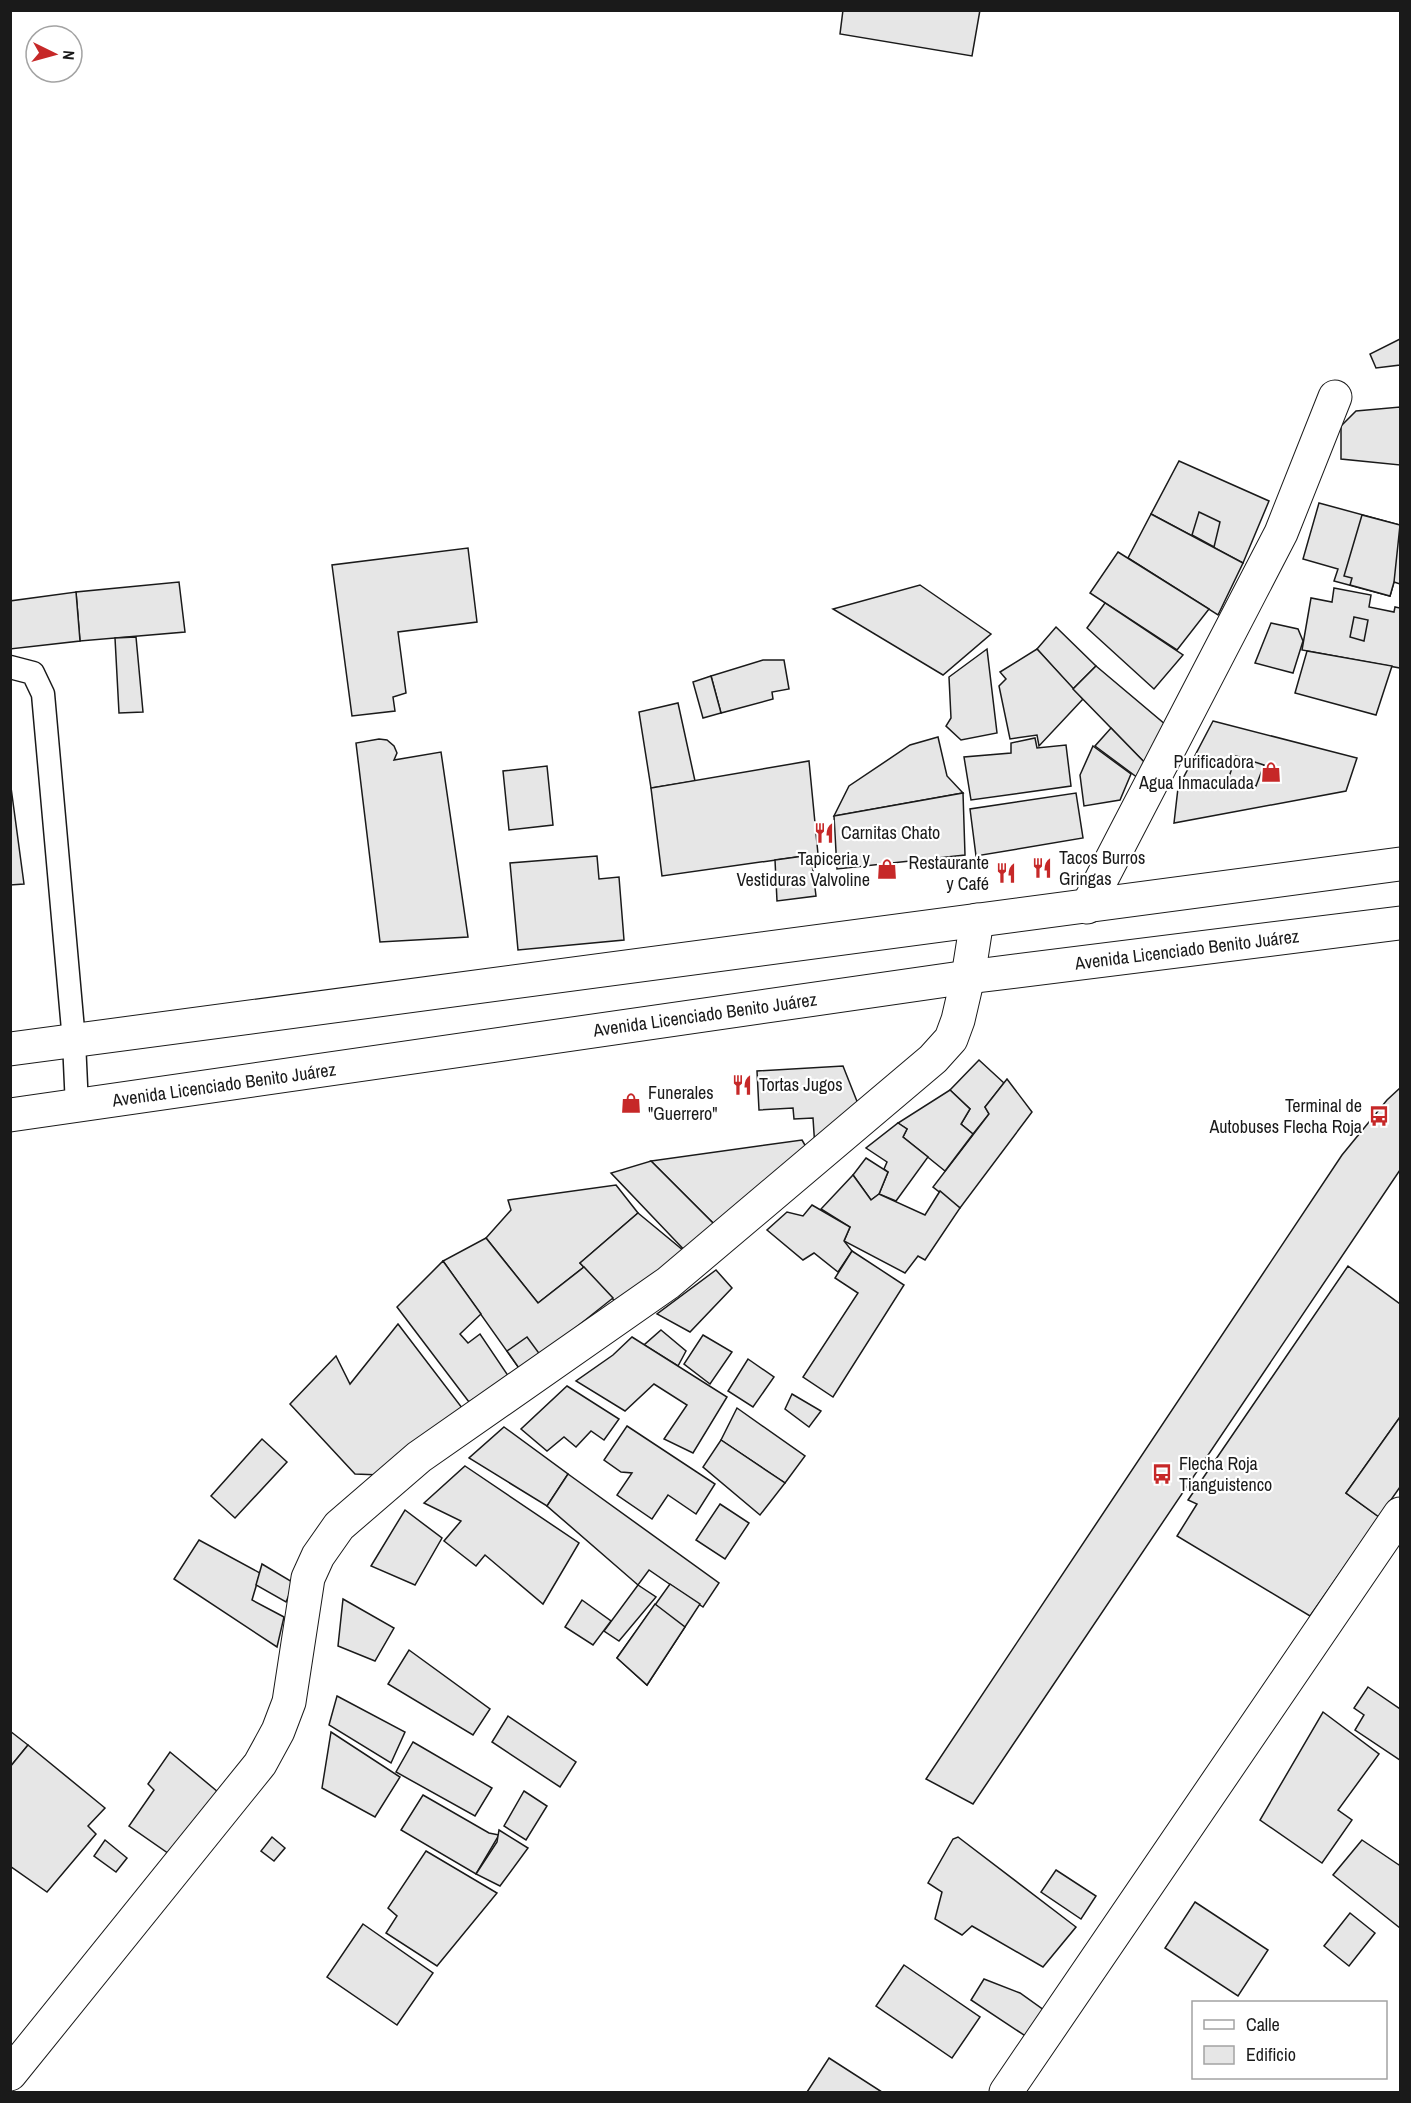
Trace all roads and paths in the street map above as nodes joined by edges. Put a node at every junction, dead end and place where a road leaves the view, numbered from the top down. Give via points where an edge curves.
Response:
1 (1335, 398) dead end
2 (10, 667) edge
3 (1401, 864) edge
4 (1087, 907) junction
5 (977, 920) junction
6 (1401, 923) edge
7 (968, 977) junction
8 (74, 1041) junction
9 (10, 1049) edge
10 (77, 1107) junction
11 (10, 1115) edge
12 (1401, 1514) edge
13 (10, 2074) edge
14 (1006, 2092) edge

1 - 4 main road via 1281,533
2 - 8 lane via 33,673 43,694
3 - 4 main road
4 - 5 main road
5 - 7 main road
5 - 8 main road
6 - 7 main road, Avenida Licenciado Benito Juárez
7 - 10 main road, Avenida Licenciado Benito Juárez
7 - 13 main road via 951,1039 933,1059 668,1283 419,1457 339,1526 308,1578 289,1702 260,1764
8 - 9 main road
8 - 10 lane
10 - 11 main road, Avenida Licenciado Benito Juárez
12 - 14 main road

